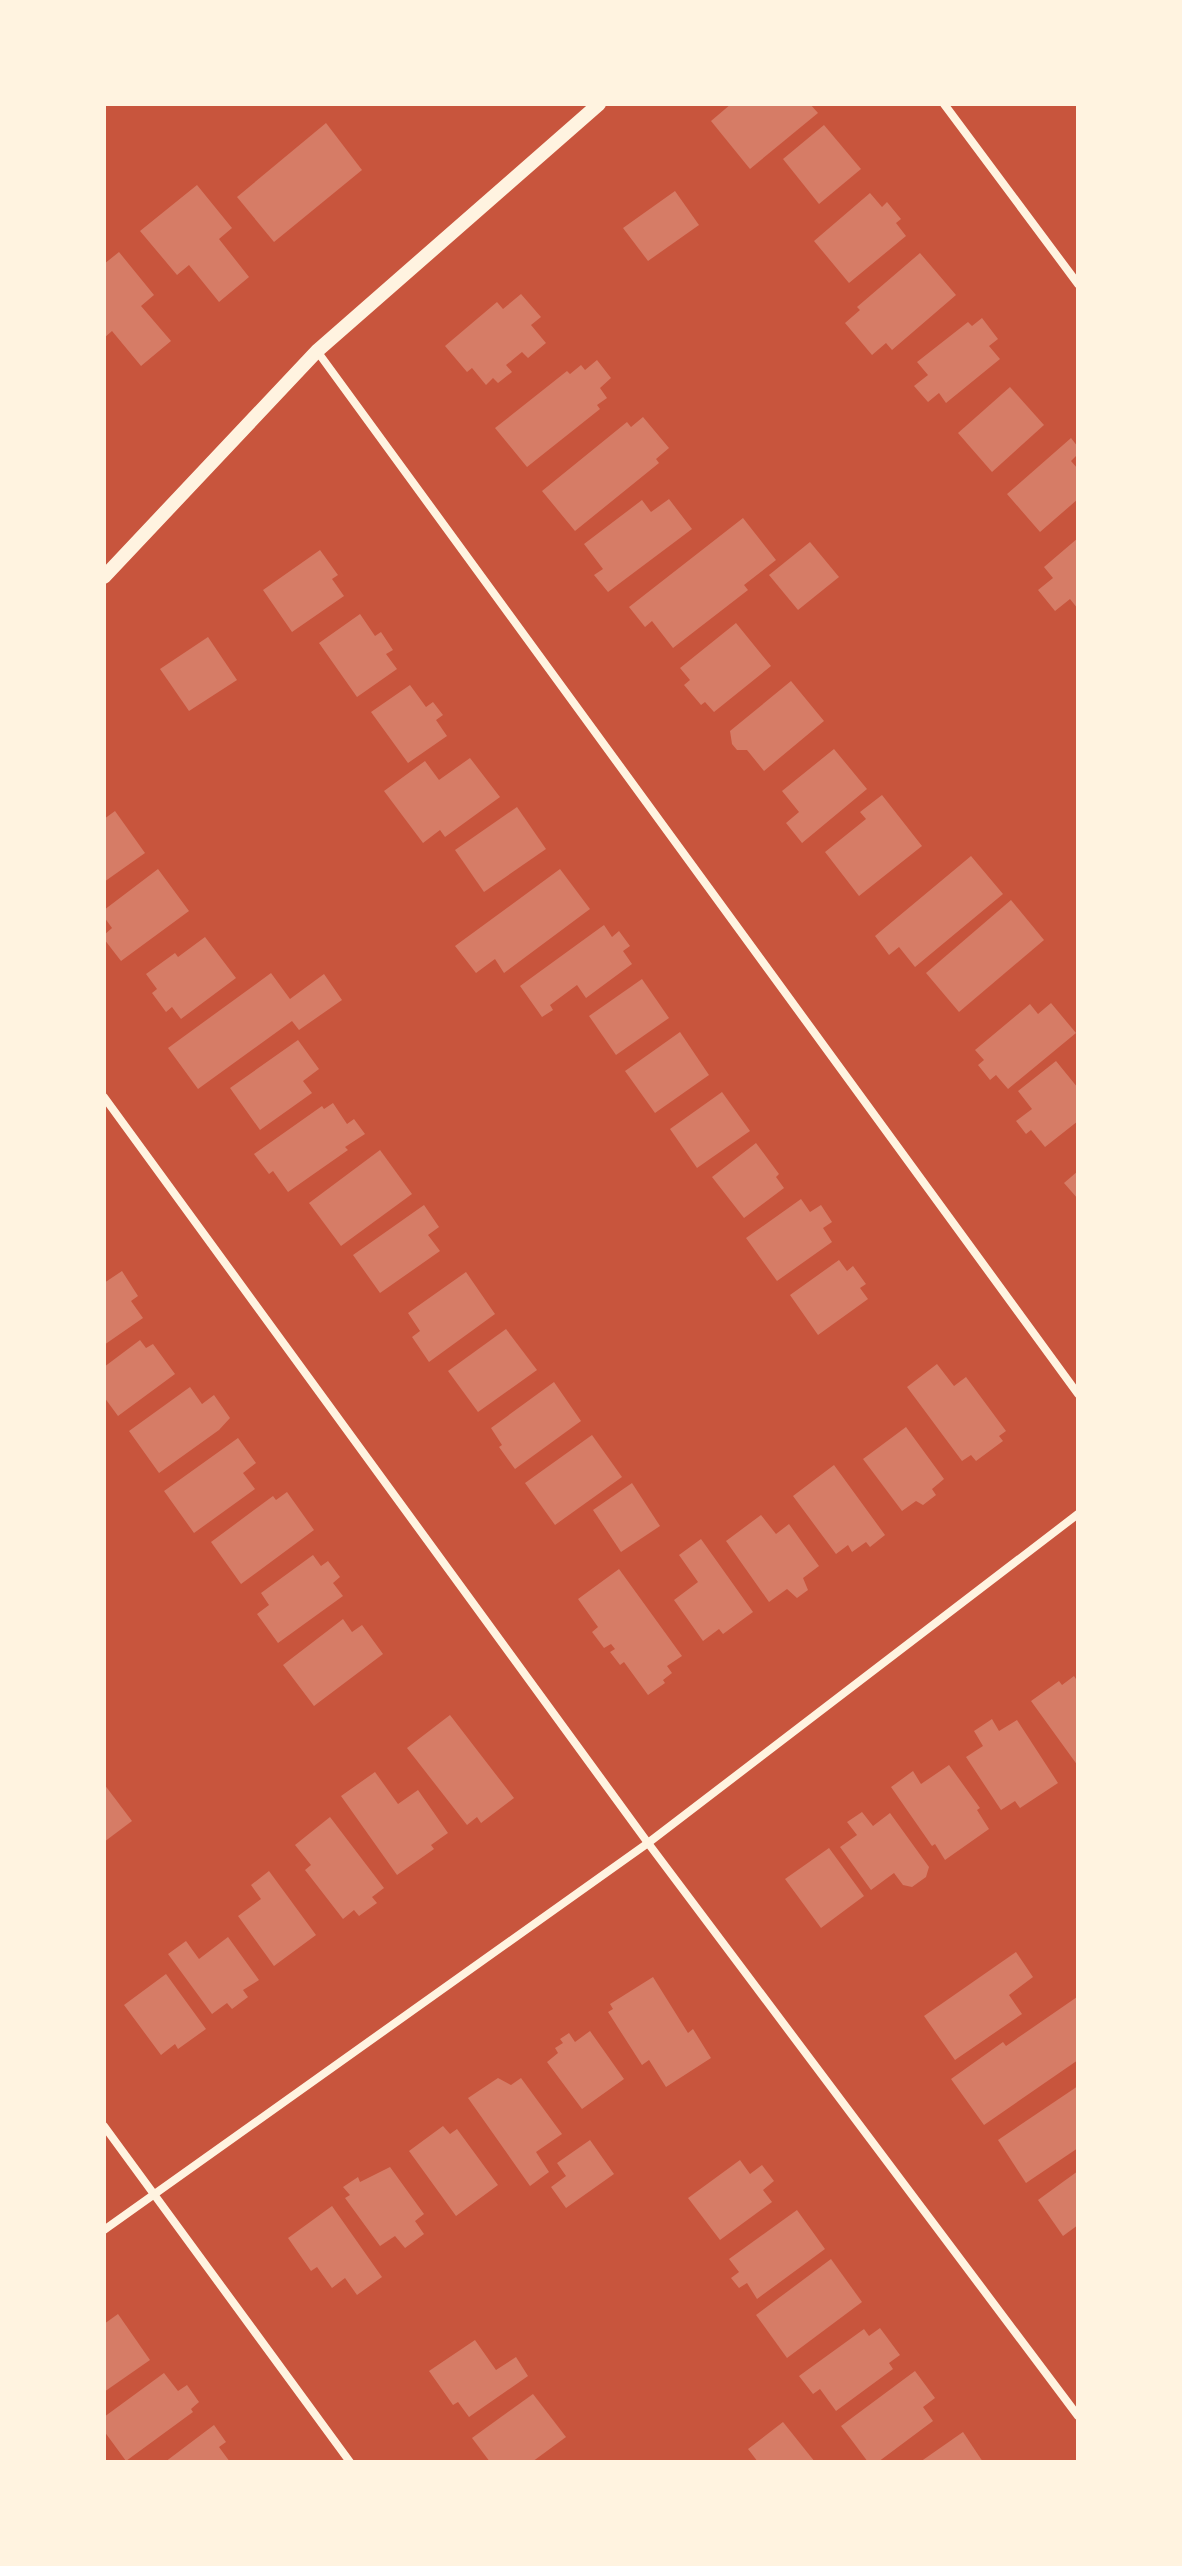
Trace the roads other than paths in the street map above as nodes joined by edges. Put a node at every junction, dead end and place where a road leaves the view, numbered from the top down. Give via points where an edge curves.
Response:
1 (599, 104) edge
2 (944, 104) edge
3 (1078, 284) edge
4 (317, 351) junction
5 (104, 577) edge
6 (104, 1097) edge
7 (1078, 1394) edge
8 (1078, 1514) edge
9 (648, 1843) junction
10 (104, 2126) edge
11 (153, 2193) junction
12 (104, 2230) edge
13 (1078, 2416) edge
14 (350, 2462) edge

1 - 4 street
2 - 3 street
4 - 5 street
4 - 7 street
6 - 9 street
8 - 9 street
9 - 11 street
9 - 13 street
10 - 11 street
11 - 12 street
11 - 14 street

